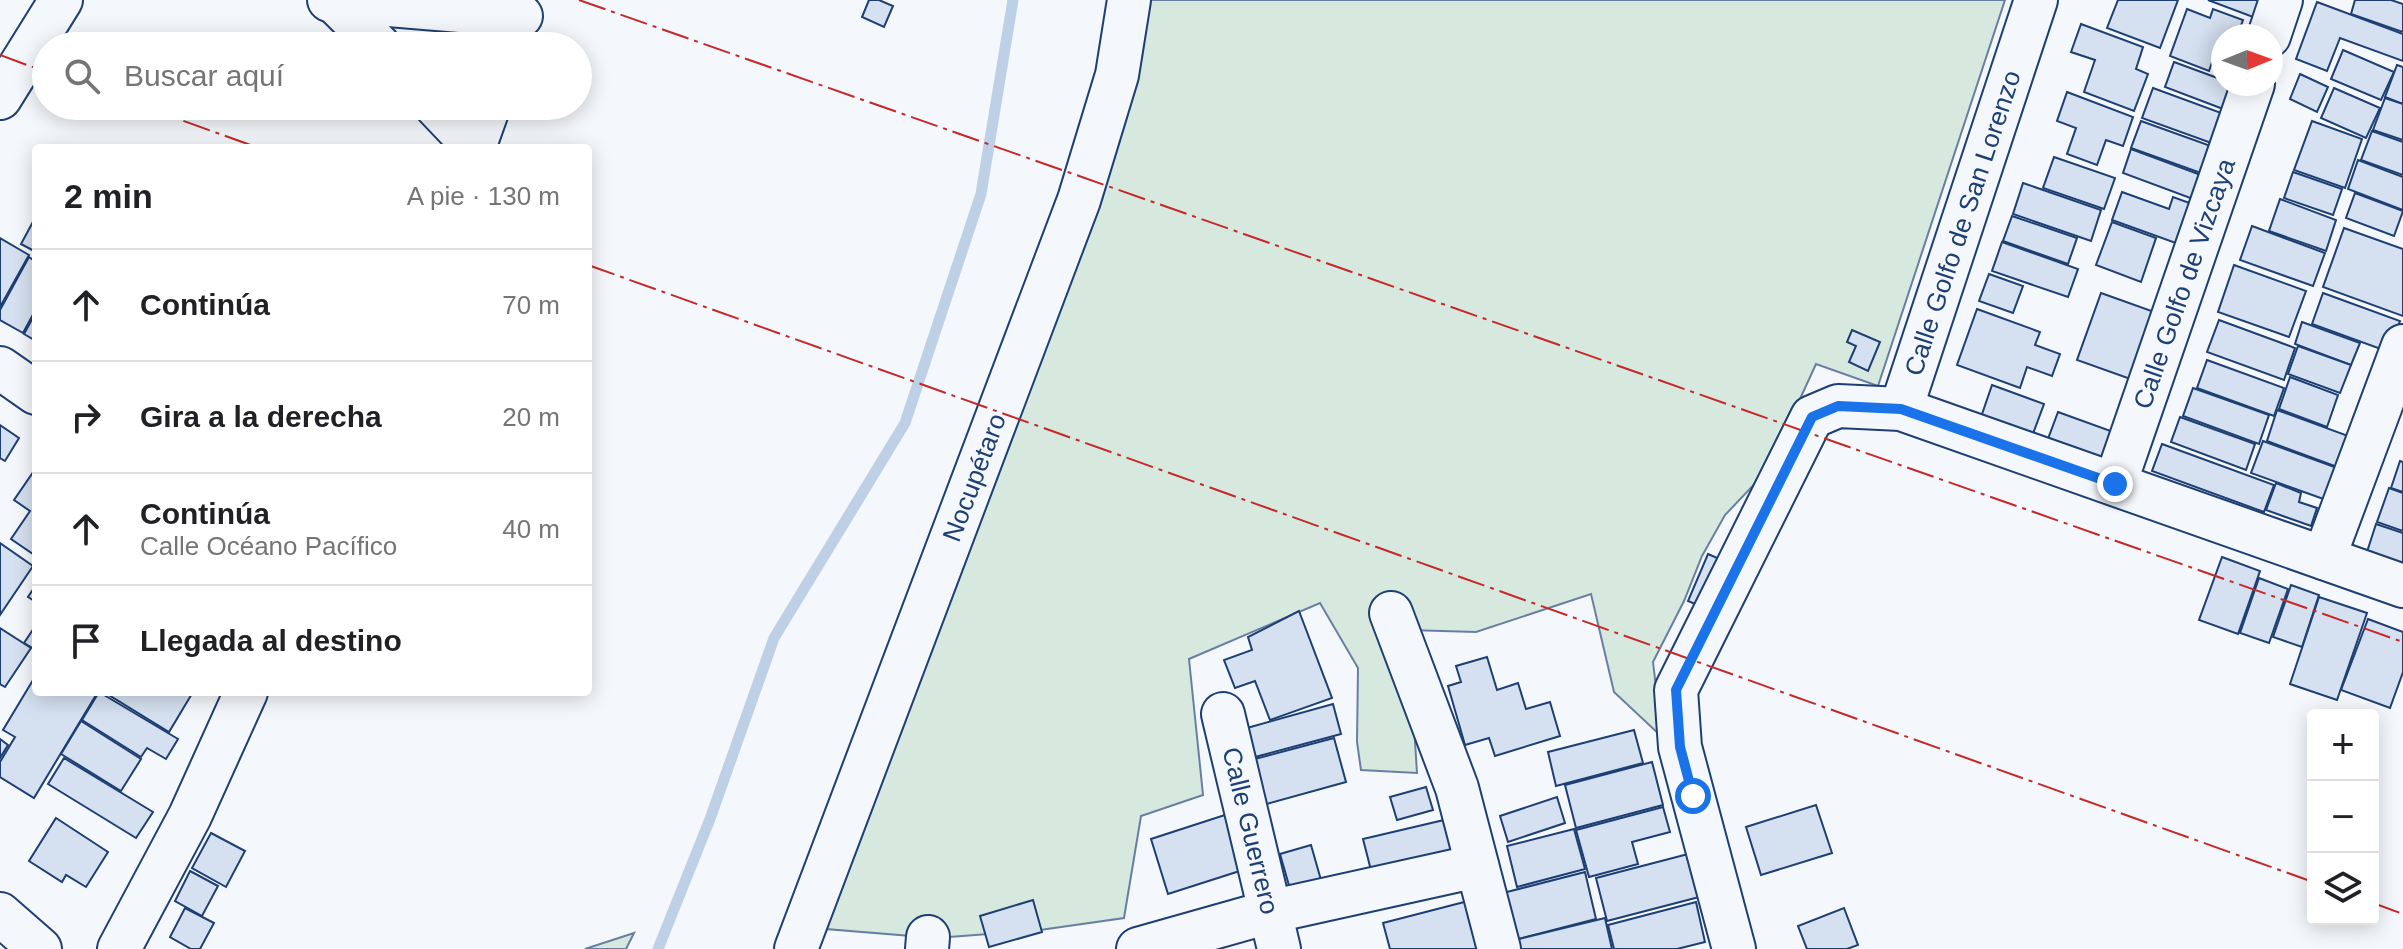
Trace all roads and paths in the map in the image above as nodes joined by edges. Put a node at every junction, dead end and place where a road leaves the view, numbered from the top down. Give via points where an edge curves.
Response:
1 (61, 0) edge
2 (1129, 0) edge
3 (2036, 0) edge
4 (2281, 0) edge
5 (332, 1) edge
6 (519, 21) edge
7 (2273, 24) edge
8 (41, 32) edge
9 (364, 32) edge
10 (32, 47) edge
11 (2249, 96) edge
12 (0, 98) edge
13 (449, 120) edge
14 (484, 120) edge
15 (470, 144) edge
16 (475, 144) edge
17 (2403, 346) edge
18 (0, 368) edge
19 (32, 390) edge
20 (1901, 409) junction
21 (2115, 484) junction
22 (2324, 558) junction
23 (2403, 586) edge
24 (1391, 613) dead end
25 (244, 696) edge
26 (1223, 714) dead end
27 (1477, 866) junction
28 (0, 914) edge
29 (1274, 931) edge
30 (40, 949) edge
31 (119, 949) edge
32 (796, 949) edge
33 (1138, 949) edge
34 (1499, 949) edge
35 (1734, 949) edge

1 - 8 street
2 - 32 street, Nocupétaro via 1117,75 1079,200
3 - 20 street, Calle Golfo de San Lorenzo
4 - 7 street
5 - 6 street
5 - 9 street
10 - 12 street
11 - 21 street, Calle Golfo de Vizcaya
13 - 15 street
14 - 16 street
17 - 22 street
18 - 19 street
20 - 21 street
20 - 35 street, Calle Golfo de San Lorenzo via 1838,406 1812,417 1676,690 1680,747
21 - 22 street
22 - 23 street
24 - 27 street via 1457,788
25 - 31 street via 190,816
26 - 29 street, Calle Guerrero
27 - 29 street
27 - 34 street
28 - 30 street
29 - 33 street

